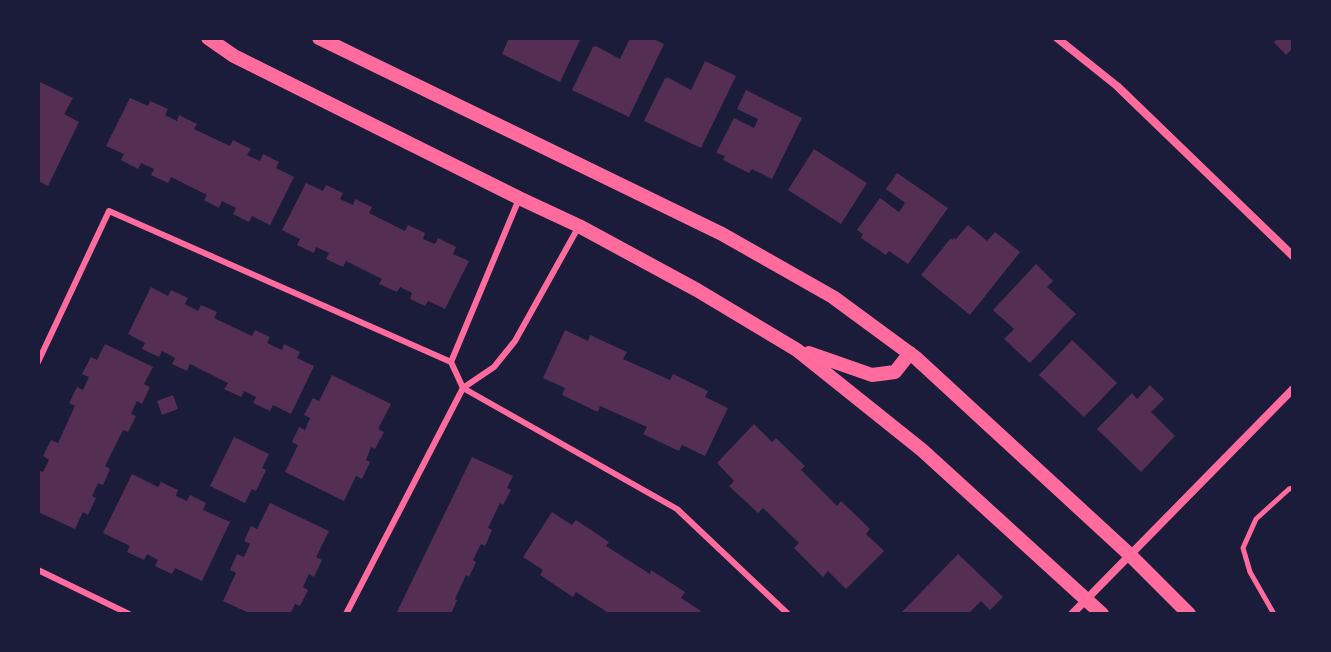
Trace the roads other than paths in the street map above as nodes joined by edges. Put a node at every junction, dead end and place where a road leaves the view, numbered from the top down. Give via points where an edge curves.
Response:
1 (319, 38) edge
2 (1057, 38) edge
3 (213, 39) edge
4 (519, 198) junction
5 (579, 226) junction
6 (1293, 256) edge
7 (797, 350) junction
8 (910, 353) junction
9 (38, 362) edge
10 (451, 362) junction
11 (463, 388) junction
12 (1293, 389) edge
13 (1129, 554) junction
14 (38, 570) edge
15 (1086, 599) junction
16 (129, 614) edge
17 (346, 614) edge
18 (788, 614) edge
19 (1072, 614) edge
20 (1102, 614) edge
21 (1189, 614) edge

1 - 8 street via 722,234 833,297
2 - 6 street via 1117,86
3 - 4 street via 234,56
4 - 5 street
4 - 10 lane
5 - 7 street
5 - 11 lane via 515,341 494,367
7 - 8 street via 872,375 895,372
7 - 15 street via 922,450
8 - 13 street
9 - 10 lane via 109,211
10 - 11 lane
11 - 17 lane
11 - 18 lane via 677,509
12 - 13 street
13 - 15 street
13 - 21 street
14 - 16 lane
15 - 19 street
15 - 20 street

